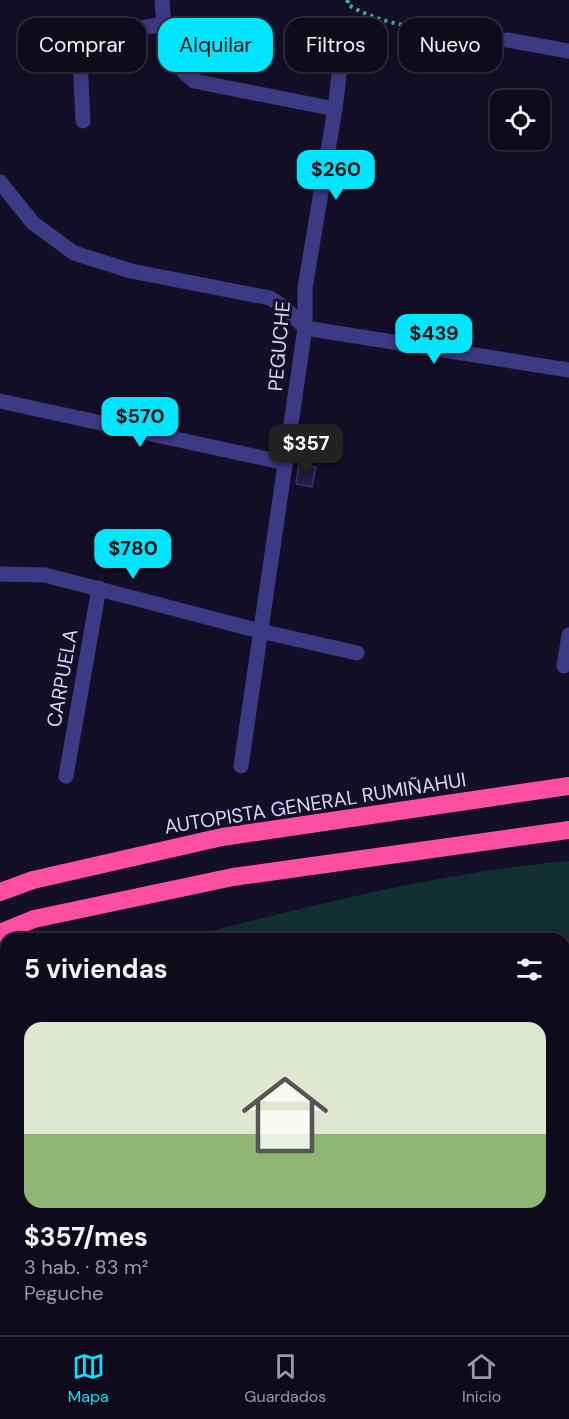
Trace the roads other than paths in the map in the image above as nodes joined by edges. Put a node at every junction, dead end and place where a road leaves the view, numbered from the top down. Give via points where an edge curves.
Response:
1 (162, 0) edge
2 (164, 18) edge
3 (158, 25) edge
4 (507, 40) road end
5 (569, 51) edge
6 (185, 72) edge
7 (339, 72) edge
8 (335, 109) junction
9 (83, 121) dead end
10 (0, 182) edge
11 (305, 328) junction
12 (569, 370) edge
13 (0, 400) edge
14 (286, 463) junction
15 (0, 574) edge
16 (99, 588) junction
17 (260, 631) junction
18 (569, 635) edge
19 (357, 653) dead end
20 (564, 666) dead end
21 (241, 766) dead end
22 (66, 776) dead end
23 (569, 786) edge
24 (569, 830) edge
25 (0, 892) edge
26 (0, 933) edge

1 - 2 street
3 - 9 street via 79,39
4 - 5 street
6 - 8 street via 194,81
7 - 8 street, PEGUCHE
8 - 11 street, PEGUCHE via 305,288
10 - 11 street via 33,223 74,253 131,271 270,298
11 - 12 street
11 - 14 street, PEGUCHE
13 - 14 street
14 - 17 street, PEGUCHE
15 - 16 street via 45,575
16 - 17 street
16 - 22 street, CARPUELA
17 - 19 street
17 - 21 street, PEGUCHE
18 - 20 street
23 - 25 highway, AUTOPISTA GENERAL RUMIÑAHUI via 222,837 33,880
24 - 26 highway via 232,877 34,919

